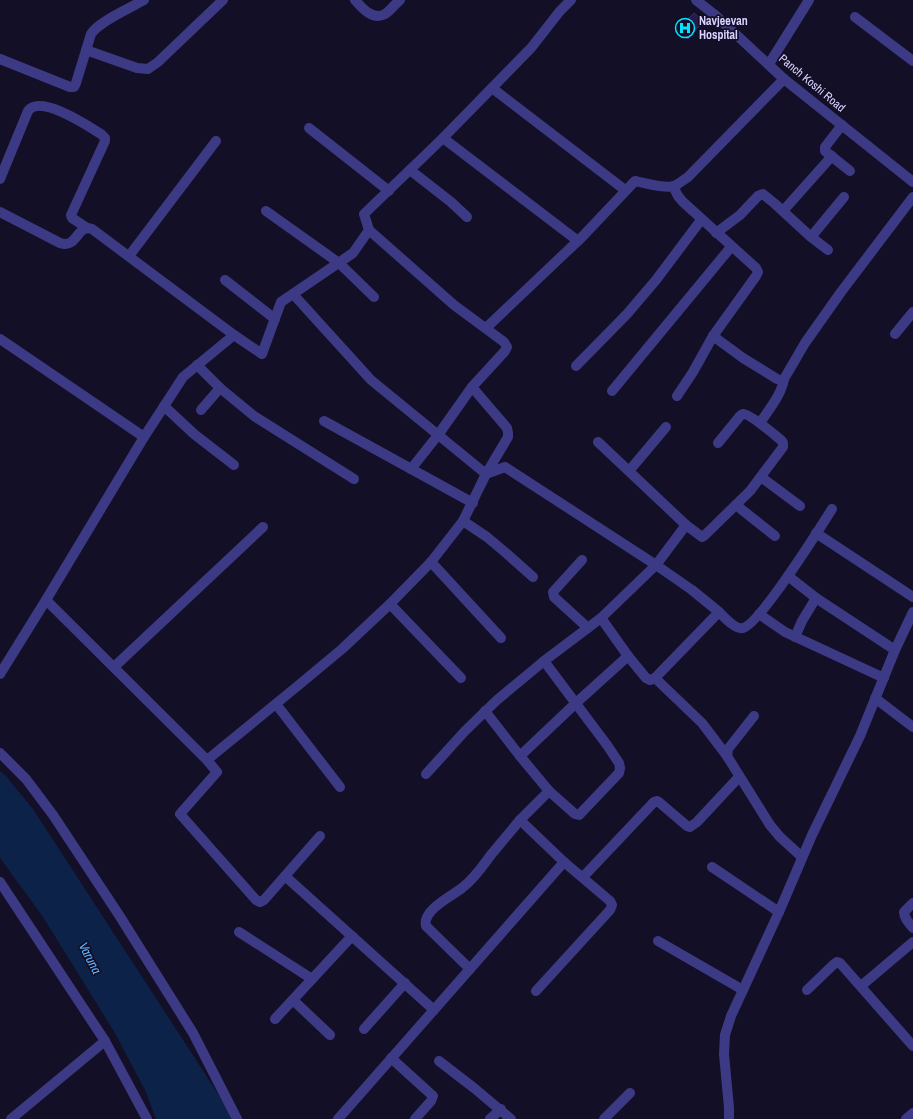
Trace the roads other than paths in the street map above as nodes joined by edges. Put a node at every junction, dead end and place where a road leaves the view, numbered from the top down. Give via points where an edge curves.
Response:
1 (144, 0) edge
2 (223, 0) edge
3 (355, 0) edge
4 (400, 0) edge
5 (571, 0) edge
6 (696, 0) edge
7 (808, 0) edge
8 (855, 17) dead end
9 (86, 50) junction
10 (0, 59) edge
11 (913, 61) edge
12 (769, 64) junction
13 (784, 79) junction
14 (492, 88) junction
15 (842, 125) junction
16 (309, 128) dead end
17 (443, 138) junction
18 (216, 141) dead end
19 (832, 156) junction
20 (410, 170) junction
21 (850, 171) dead end
22 (0, 179) edge
23 (913, 182) edge
24 (673, 186) junction
25 (625, 190) junction
26 (389, 191) junction
27 (844, 197) dead end
28 (913, 197) edge
29 (266, 211) dead end
30 (0, 212) edge
31 (782, 212) junction
32 (467, 217) dead end
33 (701, 220) junction
34 (87, 228) junction
35 (369, 230) junction
36 (716, 233) junction
37 (811, 237) junction
38 (578, 241) junction
39 (731, 247) junction
40 (828, 250) dead end
41 (129, 256) junction
42 (339, 263) junction
43 (225, 280) dead end
44 (294, 294) junction
45 (374, 297) dead end
46 (913, 312) edge
47 (275, 319) junction
48 (486, 328) junction
49 (895, 334) dead end
50 (234, 335) junction
51 (713, 336) junction
52 (0, 339) edge
53 (198, 365) junction
54 (576, 366) dead end
55 (784, 379) junction
56 (472, 386) junction
57 (220, 388) junction
58 (612, 391) dead end
59 (677, 396) dead end
60 (164, 406) junction
61 (201, 410) dead end
62 (324, 421) dead end
63 (760, 423) junction
64 (666, 427) dead end
65 (438, 435) junction
66 (144, 437) junction
67 (598, 442) dead end
68 (718, 443) dead end
69 (234, 465) dead end
70 (411, 469) junction
71 (629, 471) junction
72 (486, 474) junction
73 (761, 477) junction
74 (354, 479) dead end
75 (473, 503) junction
76 (736, 505) junction
77 (800, 506) dead end
78 (832, 509) dead end
79 (463, 522) junction
80 (686, 525) junction
81 (263, 527) dead end
82 (816, 533) junction
83 (775, 536) dead end
84 (582, 560) dead end
85 (431, 562) junction
86 (656, 565) junction
87 (788, 576) junction
88 (533, 577) dead end
89 (913, 597) edge
90 (816, 598) junction
91 (46, 600) junction
92 (390, 604) junction
93 (718, 612) junction
94 (913, 612) edge
95 (759, 614) junction
96 (601, 618) junction
97 (588, 628) junction
98 (795, 636) junction
99 (501, 638) dead end
100 (895, 650) junction
101 (628, 656) junction
102 (544, 662) junction
103 (114, 667) junction
104 (0, 674) edge
105 (461, 678) dead end
106 (655, 678) junction
107 (884, 678) junction
108 (875, 698) junction
109 (576, 703) junction
110 (276, 704) junction
111 (485, 711) junction
112 (754, 716) dead end
113 (913, 727) edge
114 (0, 753) edge
115 (520, 756) junction
116 (727, 756) junction
117 (207, 760) junction
118 (426, 774) dead end
119 (740, 777) junction
120 (340, 787) dead end
121 (549, 791) junction
122 (520, 820) junction
123 (320, 836) dead end
124 (802, 857) junction
125 (564, 862) junction
126 (712, 867) dead end
127 (285, 876) junction
128 (583, 877) junction
129 (0, 882) edge
130 (913, 902) edge
131 (779, 912) junction
132 (913, 928) edge
133 (239, 932) dead end
134 (352, 936) junction
135 (658, 942) dead end
136 (913, 942) edge
137 (470, 969) junction
138 (312, 980) junction
139 (405, 983) junction
140 (862, 986) junction
141 (743, 990) junction
142 (806, 990) dead end
143 (536, 991) dead end
144 (293, 1000) junction
145 (434, 1010) junction
146 (275, 1019) dead end
147 (364, 1030) dead end
148 (330, 1036) dead end
149 (105, 1041) junction
150 (913, 1046) edge
151 (391, 1058) junction
152 (439, 1061) dead end
153 (630, 1093) dead end
154 (500, 1109) junction
155 (913, 1113) edge
156 (11, 1119) edge
157 (147, 1119) edge
158 (237, 1119) edge
159 (338, 1119) edge
160 (414, 1119) edge
161 (490, 1119) edge
162 (511, 1119) edge
163 (604, 1119) edge
164 (729, 1119) edge
165 (906, 1119) edge

1 - 9 street via 95,29
2 - 9 street via 148,69 137,68
3 - 4 street via 367,12 376,16 386,13
5 - 14 street via 531,48
6 - 12 street, Panch Koshi Road
7 - 12 street
8 - 11 street
9 - 10 street via 75,86 72,87
12 - 13 street, Panch Koshi Road
13 - 15 street, Panch Koshi Road
13 - 24 street via 688,177
14 - 17 street
14 - 25 street
15 - 19 street via 825,147 825,151
15 - 23 street, Panch Koshi Road
16 - 26 street
17 - 20 street
17 - 38 street
18 - 41 street
19 - 21 street
19 - 31 street
20 - 26 street
20 - 32 street
22 - 34 street via 28,111 33,107 41,106 59,111 101,134 105,142 71,215
24 - 25 street via 635,181
24 - 33 street via 678,196
25 - 38 street
26 - 35 street via 364,214
27 - 37 street
28 - 55 street via 836,297
29 - 42 street
30 - 34 street via 65,244 71,243
31 - 36 street via 765,195 760,194 740,215
31 - 37 street
33 - 36 street
33 - 54 street via 627,314
34 - 41 street
35 - 42 street via 353,253
35 - 48 street via 454,305
36 - 39 street
37 - 40 street
38 - 48 street
39 - 51 street via 758,272
39 - 58 street
41 - 50 street
42 - 44 street
42 - 45 street
43 - 47 street
44 - 47 street via 281,302
44 - 65 street via 371,380
46 - 49 street
47 - 50 street via 262,354
48 - 56 street via 504,342 506,349
50 - 53 street
51 - 55 street via 777,379
51 - 59 street
52 - 66 street
53 - 57 street
53 - 60 street via 183,377
55 - 63 street via 779,396
56 - 65 street
56 - 72 street via 507,428 508,433 506,442
57 - 61 street
57 - 74 street via 254,416
60 - 66 street
60 - 69 street via 194,434
62 - 70 street
63 - 68 street via 743,414
63 - 73 street via 783,443 783,447
64 - 71 street
65 - 70 street
65 - 72 street
66 - 91 street
67 - 71 street
70 - 75 street
71 - 80 street
72 - 75 street
72 - 86 street via 505,466
73 - 76 street
73 - 77 street
75 - 79 street
76 - 80 street via 703,537
76 - 83 street
78 - 82 street
79 - 85 street
79 - 88 street via 492,541
80 - 86 street
81 - 103 street
82 - 87 street
82 - 89 street
84 - 97 street via 552,592
85 - 92 street
85 - 99 street
86 - 93 street
86 - 96 street
87 - 90 street
87 - 95 street
90 - 98 street
90 - 100 street
91 - 103 street
91 - 104 street
92 - 105 street
92 - 110 street via 342,649
93 - 95 street via 739,629 749,626
93 - 106 street
94 - 100 street
95 - 98 street
96 - 97 street
96 - 101 street
97 - 102 street
98 - 107 street
100 - 107 street
101 - 106 street via 646,678
101 - 109 street
102 - 109 street
102 - 111 street
103 - 117 street
106 - 116 street via 702,723
107 - 108 street
108 - 113 street
108 - 124 street via 860,736
109 - 115 street
109 - 121 street via 619,763 619,772 579,815
110 - 117 street
110 - 120 street
111 - 115 street
111 - 118 street
112 - 116 street via 728,749
114 - 158 street via 26,779 53,815 123,922 193,1033
115 - 121 street
116 - 119 street
117 - 127 street via 217,772 180,814 256,900 264,900
119 - 124 street via 770,825
119 - 128 street via 690,827 660,803 654,802
121 - 122 street
122 - 125 street
122 - 137 street via 472,879 426,917 426,926
123 - 127 street
124 - 131 street
125 - 128 street
125 - 137 street
126 - 131 street
127 - 134 street
128 - 143 street via 610,901 610,910
129 - 149 street
130 - 132 street via 904,912
131 - 141 street
133 - 138 street
134 - 138 street
134 - 139 street
135 - 141 street
136 - 140 street
137 - 145 street
138 - 144 street
139 - 145 street
139 - 147 street
140 - 142 street via 837,962
140 - 150 street
141 - 164 street via 725,1035
144 - 146 street
144 - 148 street
145 - 151 street
149 - 156 street
149 - 157 street
151 - 159 street
151 - 160 street via 433,1096
152 - 154 street
153 - 163 street
154 - 161 street
154 - 162 street
155 - 165 street

